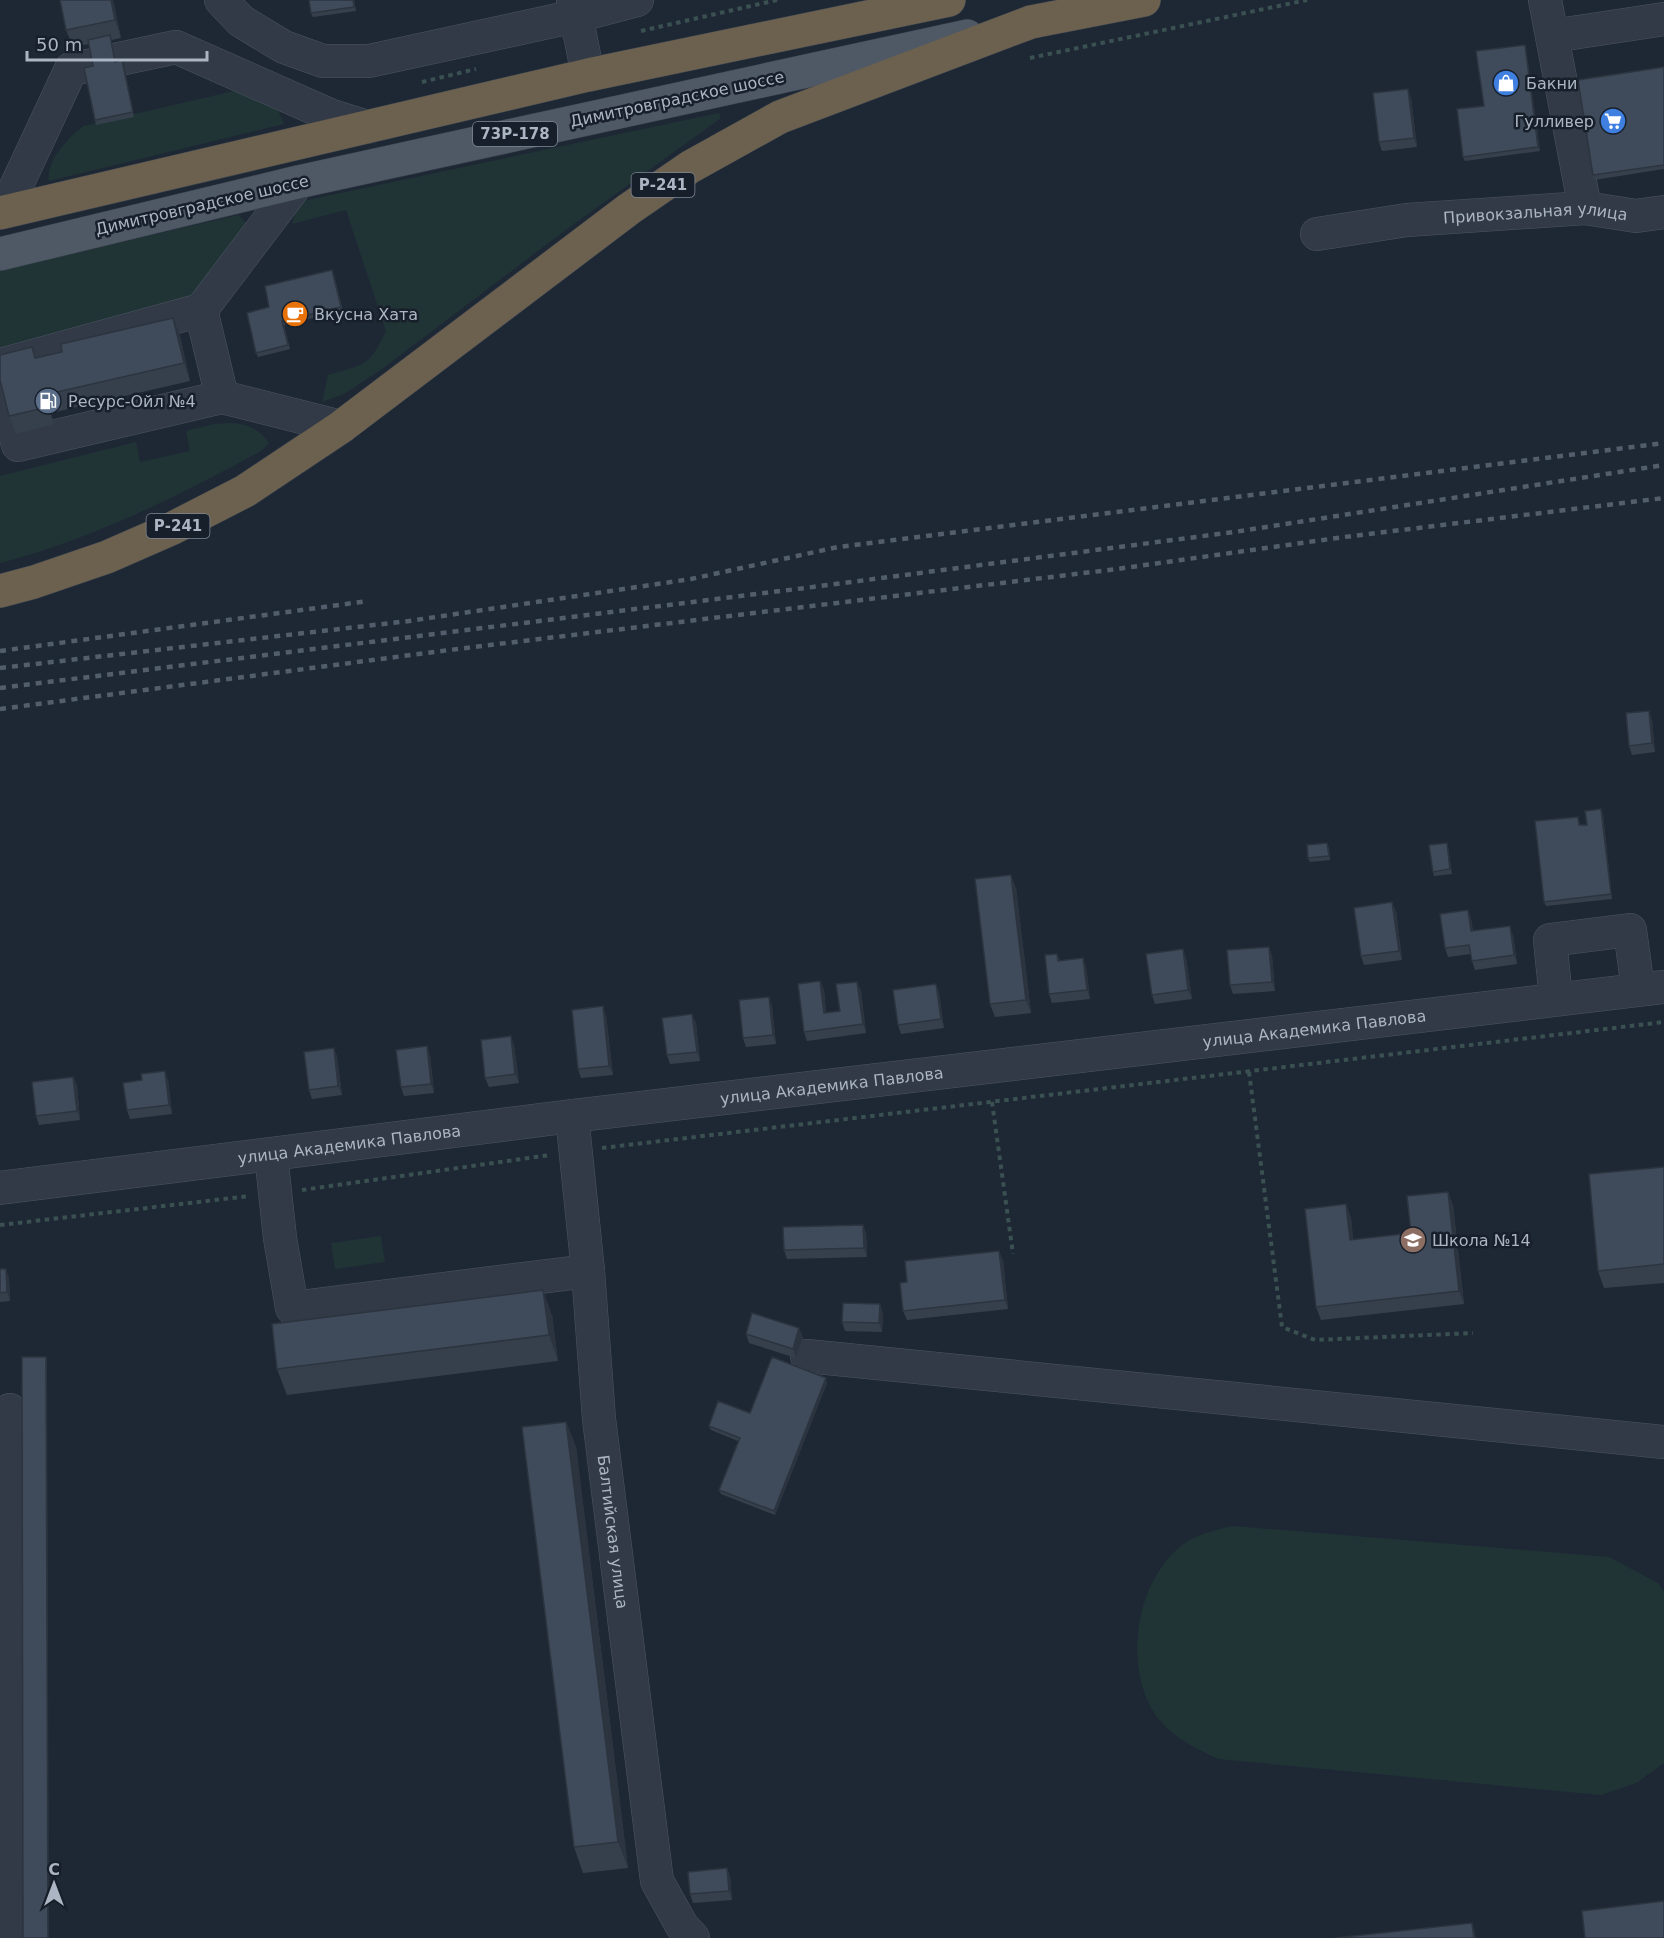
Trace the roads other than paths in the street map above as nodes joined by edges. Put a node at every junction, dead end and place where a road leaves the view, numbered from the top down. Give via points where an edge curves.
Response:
1 (221, 0) edge
2 (637, 0) edge
3 (949, 0) edge
4 (1144, 0) edge
5 (1546, 0) edge
6 (1660, 0) edge
7 (1664, 4) edge
8 (574, 8) edge
9 (1664, 19) edge
10 (1031, 22) junction
11 (1552, 36) junction
12 (588, 75) junction
13 (367, 127) junction
14 (298, 182) junction
15 (1585, 208) junction
16 (4, 212) edge
17 (1664, 212) edge
18 (1317, 234) dead end
19 (0, 254) edge
20 (201, 310) junction
21 (0, 365) edge
22 (0, 373) edge
23 (222, 397) junction
24 (340, 427) junction
25 (9, 450) edge
26 (0, 591) edge
27 (1651, 988) edge
28 (1556, 999) junction
29 (572, 1116) junction
30 (271, 1155) junction
31 (0, 1188) edge
32 (588, 1271) junction
33 (807, 1356) dead end
34 (10, 1410) dead end
35 (1664, 1442) edge
36 (5, 1511) edge
37 (14, 1938) edge
38 (693, 1938) edge

1 - 8 street via 241,21 275,42 323,61 369,61
2 - 8 street
3 - 12 highway
4 - 10 highway, Димитровградское шоссе / Р-241
5 - 11 street
6 - 7 street
8 - 12 street
9 - 11 street
10 - 14 main road, Димитровградское шоссе / 73Р-178
10 - 24 highway, Р-241 via 780,117 690,167
11 - 15 street
12 - 13 highway
13 - 16 highway
13 - 16 street via 332,116 176,47 71,69
14 - 19 main road, Димитровградское шоссе / 73Р-178
14 - 20 street
15 - 17 street, Привокзальная улица via 1636,216
15 - 18 street, Привокзальная улица via 1407,220
20 - 21 street
20 - 23 street
22 - 25 street
23 - 24 street
23 - 25 street
24 - 26 highway, Р-241 via 245,491 171,529 107,557
27 - 28 street, улица Академика Павлова
27 - 28 street via 1630,930 1550,940
28 - 29 street, улица Академика Павлова
29 - 30 street, улица Академика Павлова
29 - 32 street, Балтийская улица
30 - 31 street, улица Академика Павлова
30 - 32 street via 292,1308
32 - 38 street, Балтийская улица via 599,1419 657,1881
33 - 35 street
34 - 36 street
36 - 37 street

